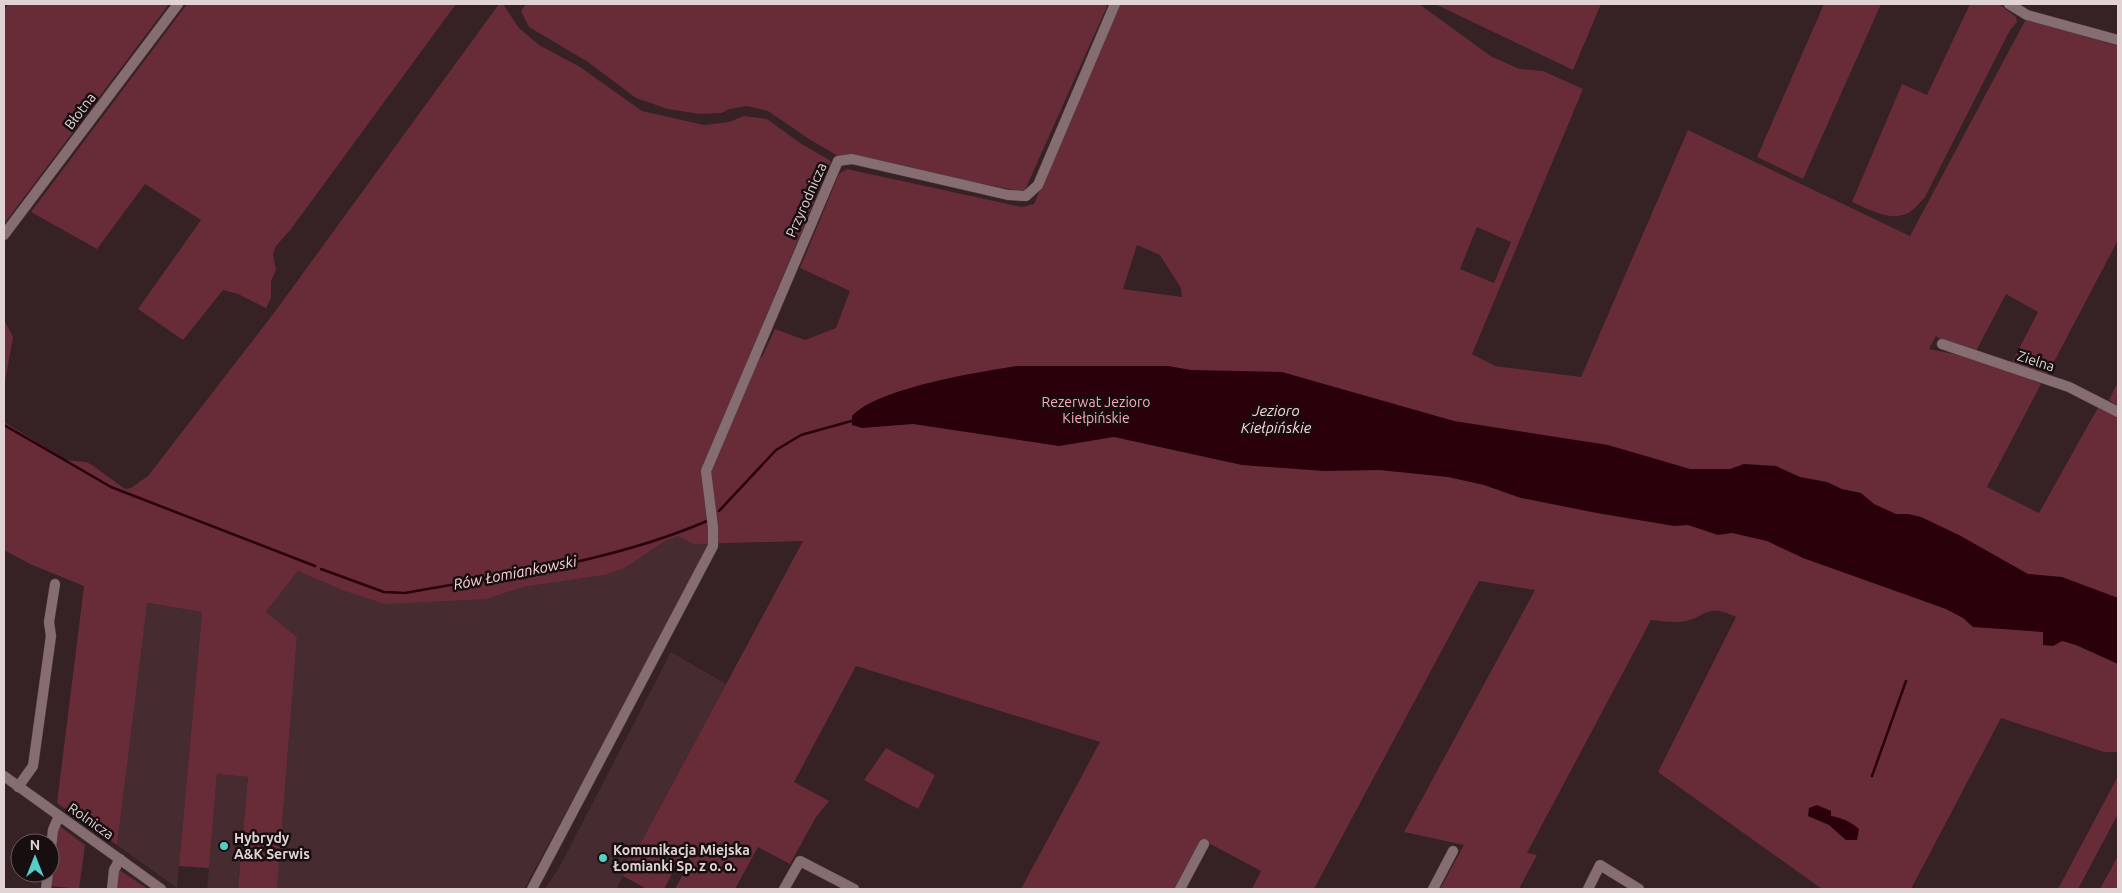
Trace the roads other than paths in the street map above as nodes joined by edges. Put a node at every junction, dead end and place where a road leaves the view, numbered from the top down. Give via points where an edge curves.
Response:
1 (178, 4) edge
2 (1115, 4) edge
3 (2009, 4) edge
4 (2118, 40) edge
5 (4, 235) edge
6 (1942, 344) dead end
7 (2118, 412) edge
8 (55, 584) dead end
9 (4, 776) edge
10 (18, 787) junction
11 (59, 816) junction
12 (54, 833) edge
13 (1204, 844) dead end
14 (1453, 851) dead end
15 (120, 859) junction
16 (112, 889) edge
17 (161, 889) edge
18 (532, 889) edge
19 (784, 889) edge
20 (854, 889) edge
21 (1180, 889) edge
22 (1433, 889) edge
23 (1588, 889) edge
24 (1639, 889) edge

1 - 5 street, Błotna
2 - 18 street, Przyrodnicza via 1038,185 1026,196 1008,195 852,159 838,161 706,471 713,546
3 - 4 street via 2027,15
6 - 7 street, Zielna via 2069,387
8 - 10 street via 33,766
9 - 10 street, Rolnicza
10 - 11 street, Rolnicza
11 - 12 street
11 - 15 street, Rolnicza
13 - 21 street
14 - 22 street
15 - 16 street via 114,870
15 - 17 street, Rolnicza
19 - 20 street via 800,861
23 - 24 street via 1600,865

